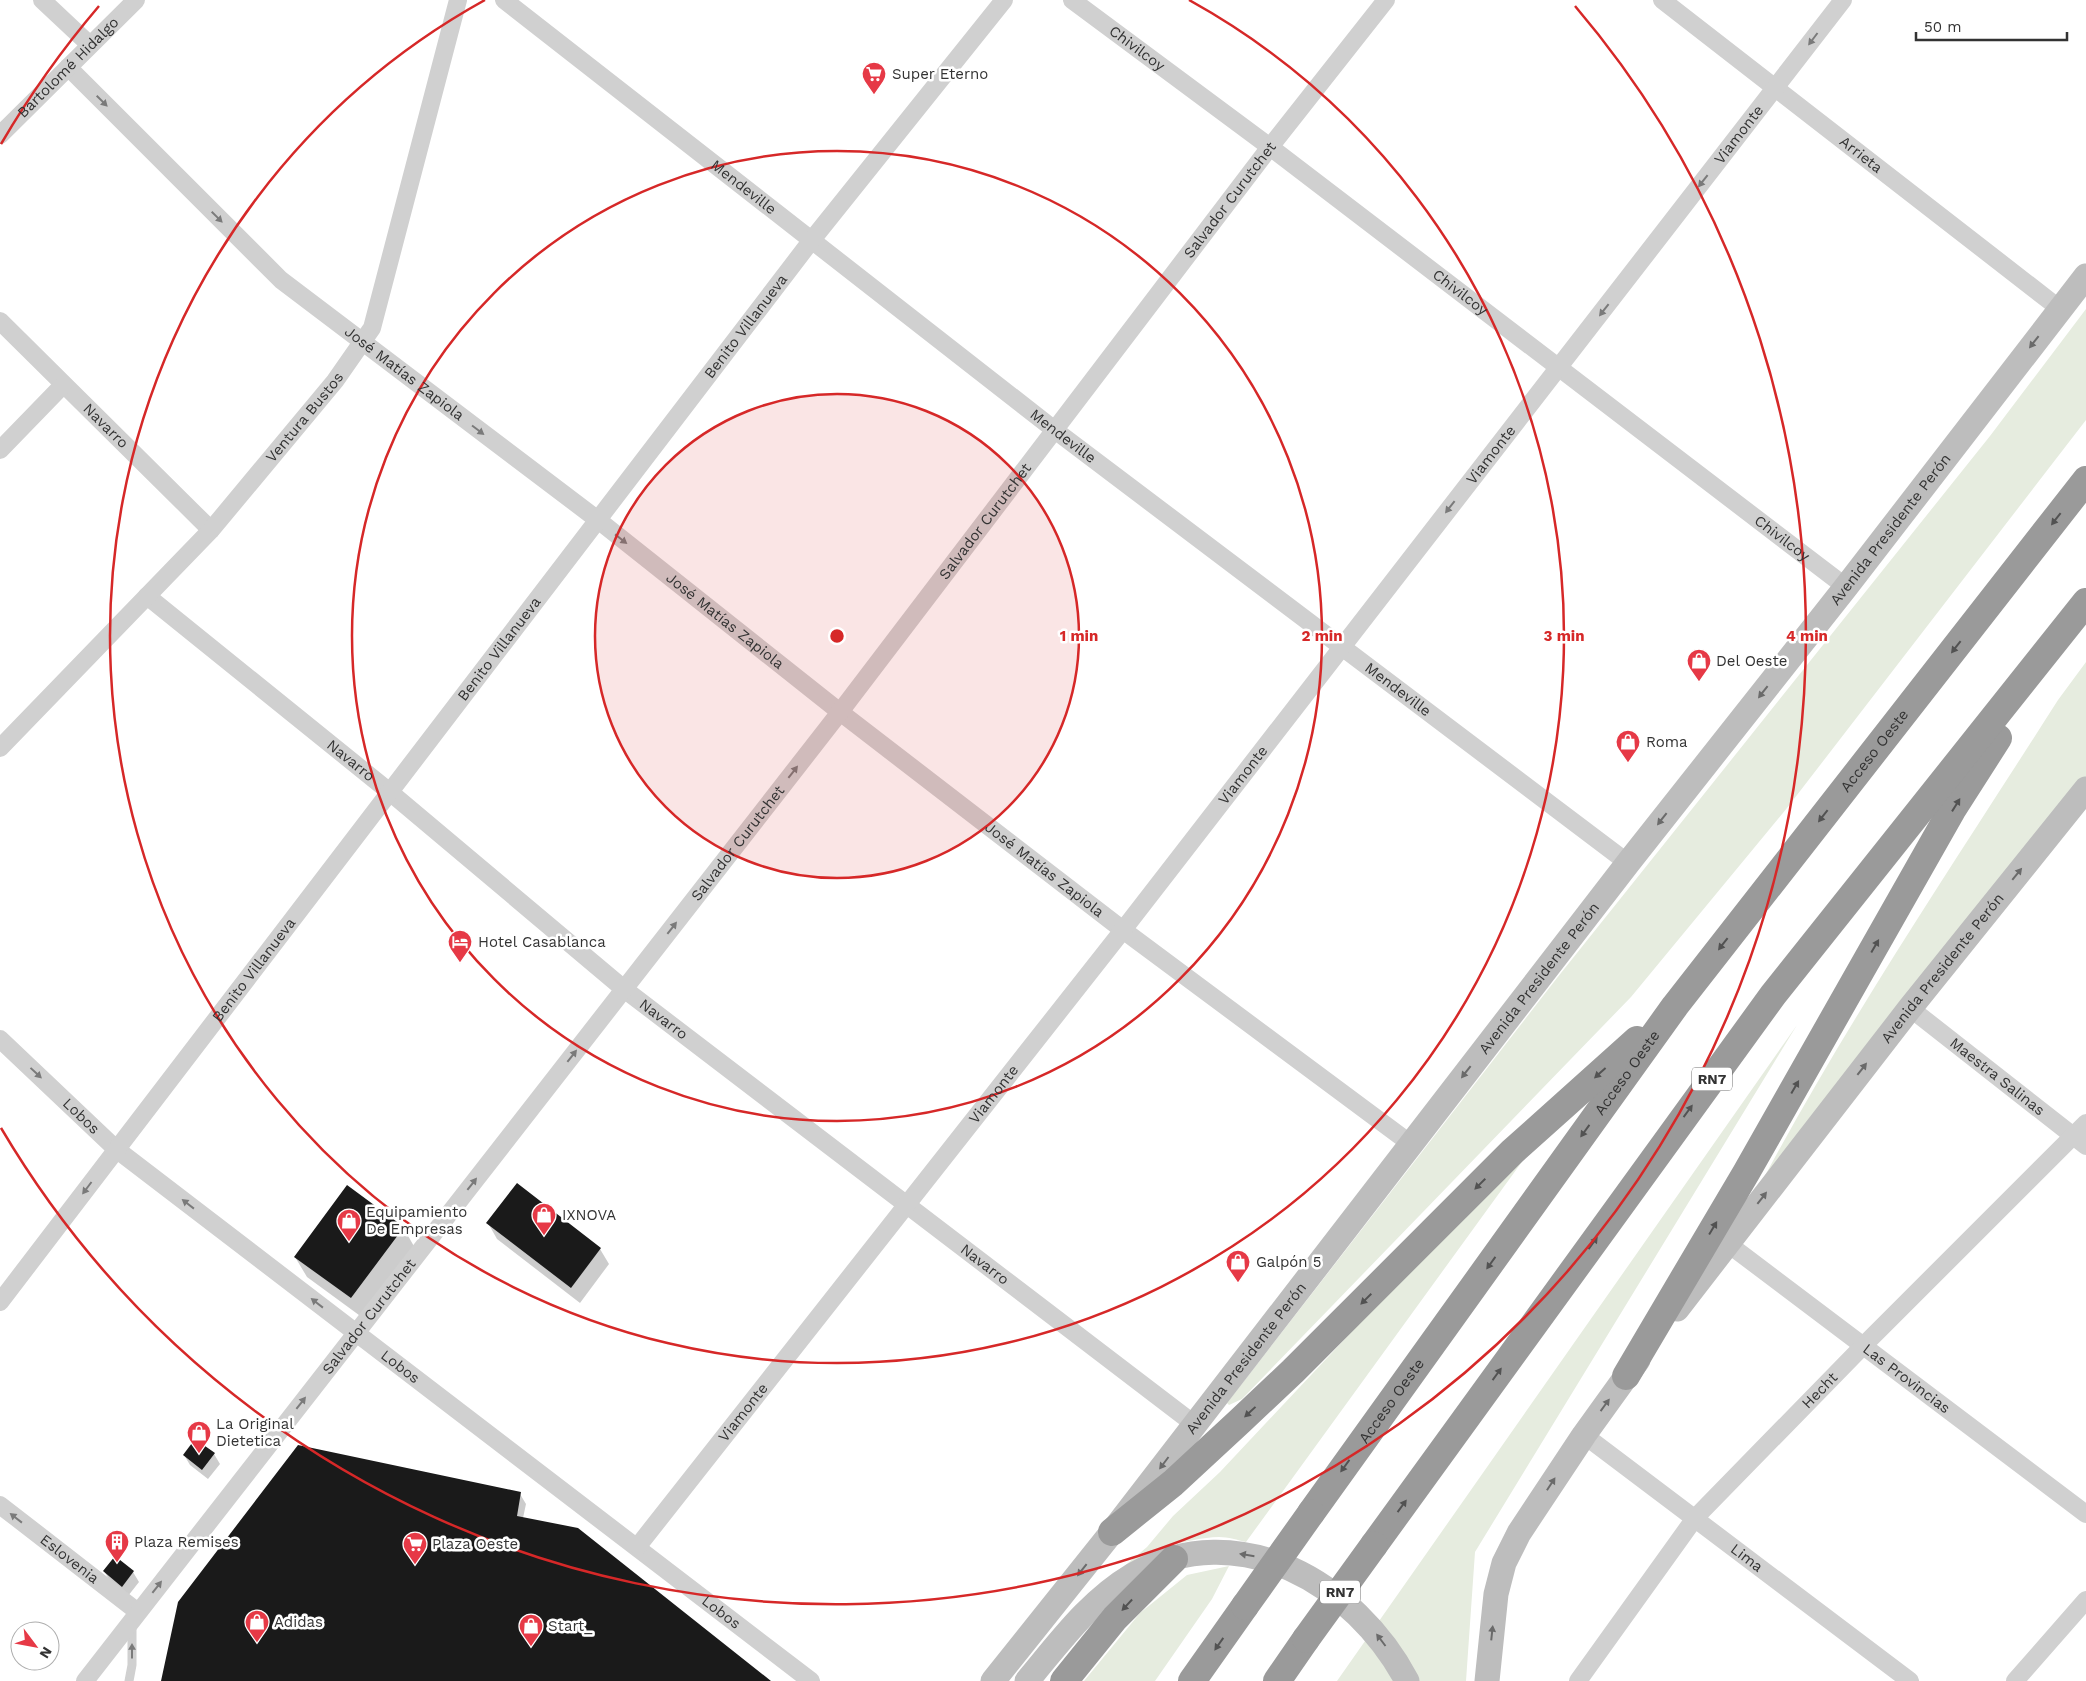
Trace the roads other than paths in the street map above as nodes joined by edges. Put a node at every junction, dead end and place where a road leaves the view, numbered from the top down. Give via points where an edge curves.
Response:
1 (42, 0) edge
2 (136, 0) edge
3 (458, 0) edge
4 (504, 0) edge
5 (1004, 0) edge
6 (1072, 0) edge
7 (1386, 0) edge
8 (1662, 0) edge
9 (1843, 0) edge
10 (90, 45) junction
11 (68, 67) junction
12 (1777, 87) junction
13 (0, 135) edge
14 (1270, 148) junction
15 (811, 241) junction
16 (2086, 276) edge
17 (2060, 309) junction
18 (0, 321) edge
19 (363, 343) junction
20 (1559, 368) junction
21 (63, 385) junction
22 (1056, 431) junction
23 (0, 450) edge
24 (2086, 480) edge
25 (598, 520) junction
26 (211, 530) junction
27 (1846, 587) junction
28 (147, 596) junction
29 (2086, 602) edge
30 (2068, 626) junction
31 (1341, 645) junction
32 (840, 712) junction
33 (0, 748) edge
34 (2086, 789) edge
35 (391, 793) junction
36 (1628, 863) junction
37 (1123, 930) junction
38 (624, 989) junction
39 (1675, 1006) junction
40 (1910, 1008) junction
41 (0, 1039) edge
42 (2086, 1123) edge
43 (2080, 1141) edge
44 (1411, 1144) junction
45 (116, 1149) junction
46 (905, 1204) junction
47 (1727, 1243) junction
48 (0, 1302) edge
49 (356, 1333) junction
50 (1864, 1345) junction
51 (1626, 1376) junction
52 (1194, 1424) junction
53 (1584, 1434) junction
54 (0, 1506) edge
55 (2086, 1514) edge
56 (1695, 1518) junction
57 (1112, 1532) junction
58 (638, 1546) junction
59 (1174, 1559) junction
60 (2086, 1600) edge
61 (135, 1616) junction
62 (1280, 1678) edge
63 (85, 1681) edge
64 (129, 1681) edge
65 (811, 1681) edge
66 (993, 1681) edge
67 (1026, 1681) edge
68 (1064, 1681) edge
69 (1192, 1681) edge
70 (1407, 1681) edge
71 (1487, 1681) edge
72 (1578, 1681) edge
73 (1910, 1681) edge
74 (2016, 1681) edge

1 - 10 street
2 - 10 street, Bartolomé Hidalgo
3 - 19 street, Ventura Bustos via 377,314
4 - 15 street, Mendeville
5 - 15 street, Benito Villanueva
6 - 14 street, Chivilcoy
7 - 14 street, Salvador Curutchet
8 - 12 street, Arrieta
9 -> 12 street, Viamonte
10 - 11 street, Bartolomé Hidalgo
11 - 13 street, Bartolomé Hidalgo
11 -> 19 street, José Matías Zapiola via 281,280
12 - 17 street, Arrieta
12 -> 20 street, Viamonte
14 - 20 street, Chivilcoy
14 - 22 street, Salvador Curutchet
15 - 22 street, Mendeville
15 - 25 street, Benito Villanueva
16 - 17 street, Avenida Presidente Perón
17 -> 27 street, Avenida Presidente Perón
18 - 21 street, Navarro
19 -> 25 street, José Matías Zapiola
19 - 26 street, Ventura Bustos
20 - 27 street, Chivilcoy
20 -> 31 street, Viamonte
21 - 23 street
21 - 26 street, Navarro
22 - 31 street, Mendeville
22 - 32 street, Salvador Curutchet
24 -> 39 highway, Acceso Oeste
25 -> 32 street, José Matías Zapiola
25 - 35 street, Benito Villanueva
26 - 28 street, Ventura Bustos
27 -> 36 street, Avenida Presidente Perón
28 - 33 street, Ventura Bustos
28 - 35 street, Navarro
29 - 30 highway, RN7
51 -> 30 highway via 1746,1173 1952,810
62 -> 30 highway, RN7, bridge via 1773,995
31 - 36 street, Mendeville
31 - 37 street, Viamonte
32 - 37 street, José Matías Zapiola
38 -> 32 street, Salvador Curutchet
40 -> 34 street, Avenida Presidente Perón
35 - 38 street, Navarro
35 - 45 street, Benito Villanueva
36 -> 44 street, Avenida Presidente Perón
37 - 44 street, José Matías Zapiola
37 - 46 street, Viamonte
38 - 46 street, Navarro
49 -> 38 street, Salvador Curutchet
39 -> 57 highway via 1512,1152 1293,1371 1173,1484
39 -> 69 highway, Acceso Oeste, bridge
40 - 43 street, Maestra Salinas
47 -> 40 street, Avenida Presidente Perón
41 -> 45 street, Lobos
42 - 43 street, Hecht
43 - 50 street, Hecht
44 - 52 street, Avenida Presidente Perón
45 -> 48 street, Benito Villanueva
49 -> 45 street, Lobos
46 - 52 street, Navarro
46 - 58 street, Viamonte
47 - 50 street, Las Provincias
47 - 51 street, Avenida Presidente Perón
49 - 58 street, Lobos
61 -> 49 street, Salvador Curutchet
50 - 55 street, Las Provincias
50 - 56 street, Hecht
53 -> 51 street, Avenida Presidente Perón
52 -> 57 street, Avenida Presidente Perón
53 - 56 street, Lima
71 -> 53 street, Avenida Presidente Perón via 1496,1594 1504,1564 1519,1533
61 -> 54 street, Eslovenia
56 - 72 street, Hecht
56 - 73 street, Lima
57 -> 66 street, Avenida Presidente Perón
58 - 65 street, Lobos
59 - 67 street via 1143,1570 1105,1594 1086,1611
59 -> 68 highway via 1114,1618
70 -> 59 street via 1391,1652 1368,1624 1342,1600 1307,1577 1271,1561 1236,1554 1206,1552
60 - 74 street
61 - 63 street, Salvador Curutchet
64 -> 61 lane

